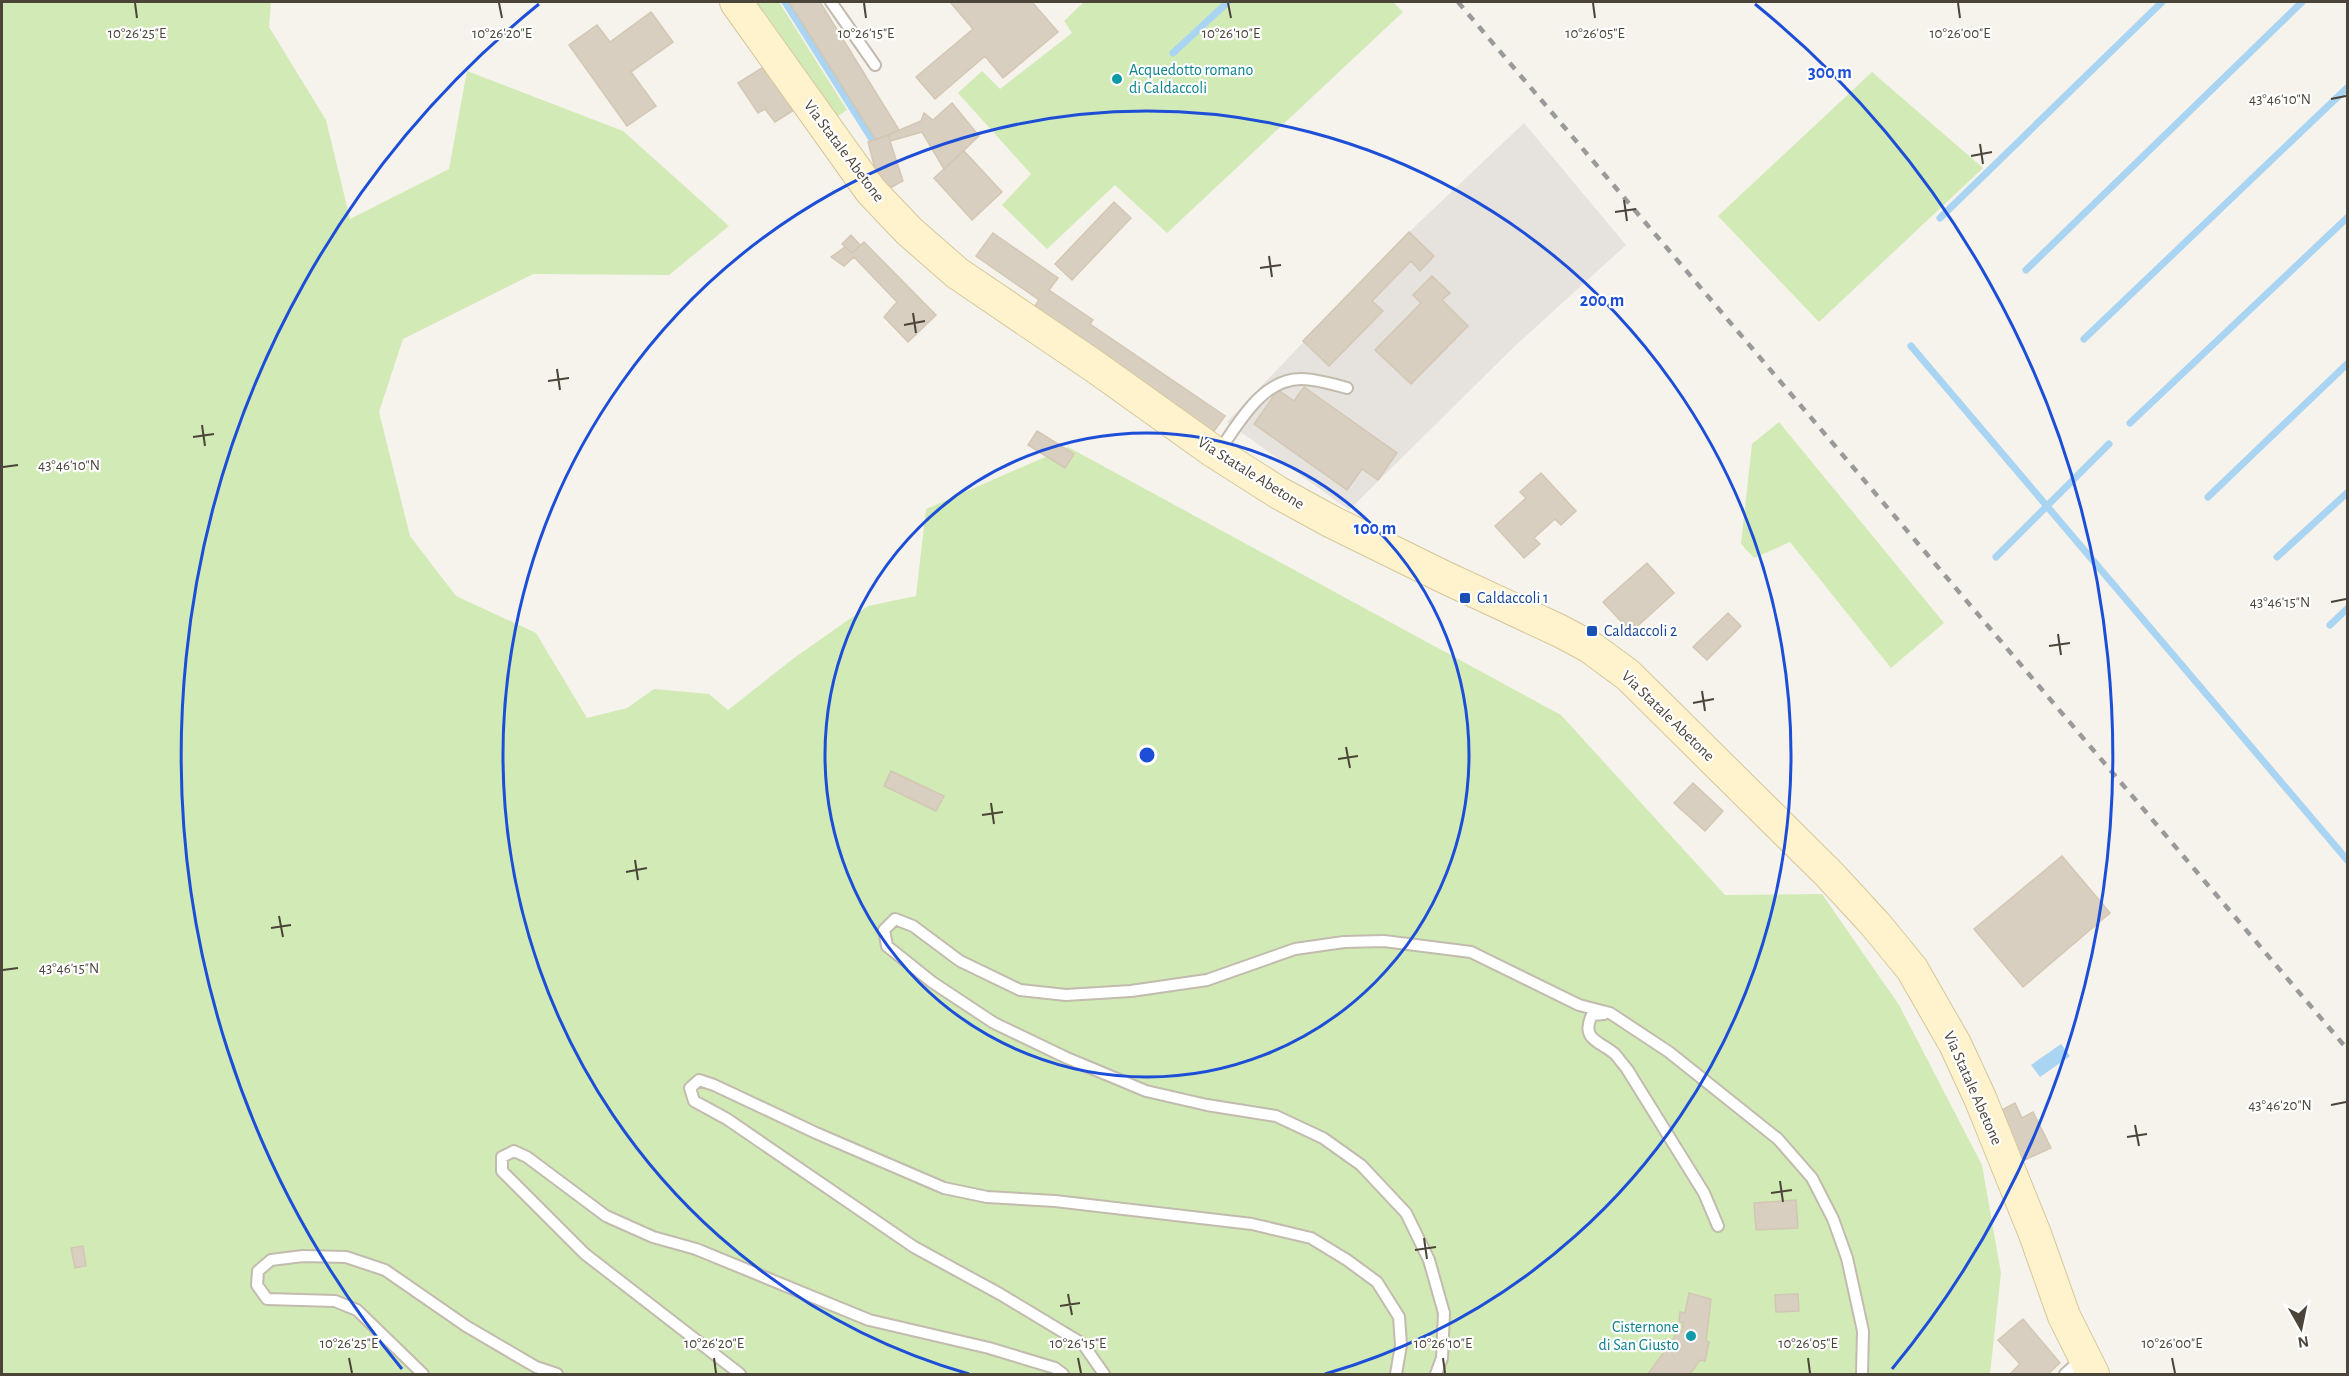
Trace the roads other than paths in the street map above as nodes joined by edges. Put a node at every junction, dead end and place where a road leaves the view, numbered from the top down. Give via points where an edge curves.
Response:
1 (736, 2) edge
2 (831, 2) edge
3 (875, 65) dead end
4 (1347, 388) dead end
5 (1217, 454) junction
6 (1610, 1013) junction
7 (1718, 1226) dead end
8 (2080, 1369) edge
9 (423, 1374) edge
10 (557, 1374) edge
11 (740, 1374) edge
12 (1063, 1374) edge
13 (1104, 1374) edge
14 (1396, 1374) edge
15 (1436, 1374) edge
16 (1862, 1374) edge

1 - 5 main road, Via Statale Abetone via 871,191 909,231 957,273
2 - 3 lane
4 - 5 lane via 1302,379 1285,381 1253,404
5 - 8 main road, Via Statale Abetone via 1332,522 1590,647 1628,675 1829,874 1912,969 1955,1044 2035,1234
6 - 7 lane via 1592,1014 1589,1033 1628,1069 1704,1193
6 - 15 lane via 1578,1005 1471,952 1384,941 1295,949 1207,980 1066,995 1020,990 960,961 913,926 895,919 884,930 887,946 994,1023 1146,1091 1276,1116 1323,1138 1360,1165 1406,1212 1429,1260 1444,1313 1442,1358
6 - 16 lane via 1669,1052 1778,1139 1812,1178 1847,1258 1863,1331
9 - 10 lane via 357,1310 335,1301 267,1299 257,1285 258,1271 271,1260 303,1256 346,1257 385,1270 466,1326
11 - 12 lane via 585,1254 502,1171 502,1157 514,1151 527,1157 606,1216 653,1237 696,1250 869,1320 989,1348 1055,1368
13 - 14 lane via 1083,1344 914,1247 727,1119 694,1101 690,1088 699,1080 944,1188 987,1197 1066,1202 1252,1224 1311,1238 1377,1282 1399,1317 1401,1345

